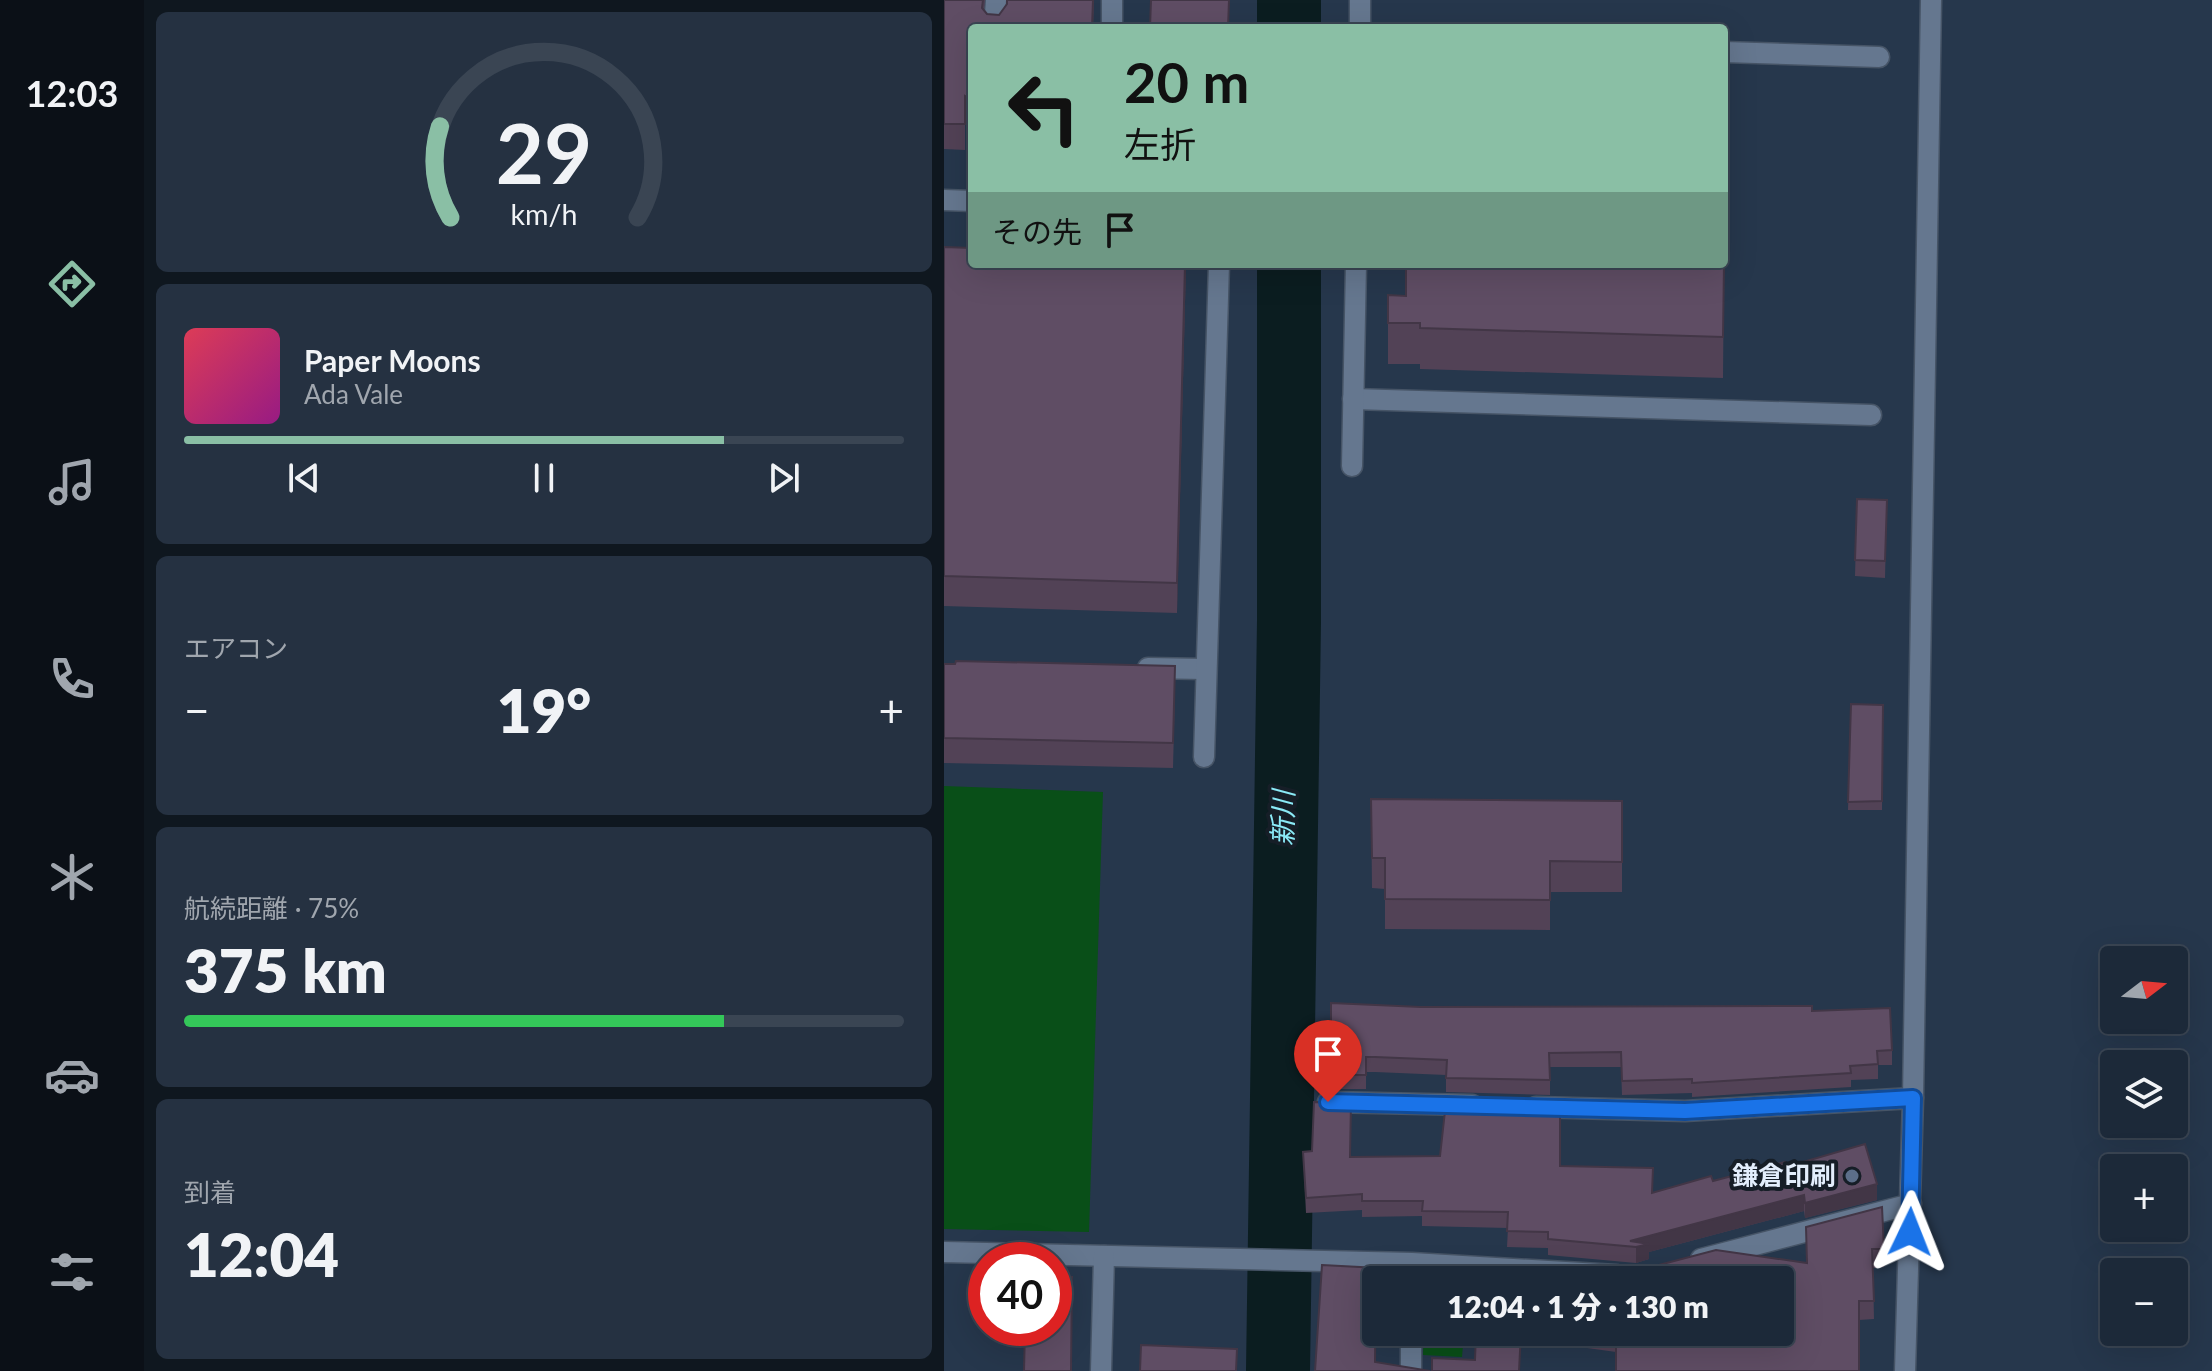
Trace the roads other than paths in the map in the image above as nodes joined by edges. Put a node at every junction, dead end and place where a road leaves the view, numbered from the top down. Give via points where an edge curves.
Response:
1 (996, 0) edge
2 (1112, 0) edge
3 (1360, 0) edge
4 (1931, 0) edge
5 (994, 24) edge
6 (1112, 24) edge
7 (1360, 24) edge
8 (1728, 52) edge
9 (1879, 57) dead end
10 (944, 200) edge
11 (968, 201) edge
12 (1219, 268) edge
13 (1356, 268) edge
14 (1353, 399) junction
15 (1871, 415) dead end
16 (1352, 466) dead end
17 (1128, 667) edge
18 (1204, 669) junction
19 (1204, 757) dead end
20 (1913, 1098) junction
21 (1328, 1102) edge
22 (1487, 1106) edge
23 (1519, 1106) edge
24 (1911, 1204) junction
25 (944, 1252) edge
26 (1104, 1256) junction
27 (1682, 1264) edge
28 (1362, 1269) edge
29 (1411, 1346) edge
30 (1101, 1371) edge
31 (1411, 1371) edge
32 (1905, 1371) edge

1 - 5 street
2 - 6 street
3 - 7 street
4 - 20 street
8 - 9 street
10 - 11 street
12 - 18 street
13 - 14 street
14 - 15 street
14 - 16 street
17 - 18 street
18 - 19 street
20 - 23 street via 1685,1111
20 - 24 street
21 - 22 street
24 - 27 street
24 - 32 street
25 - 26 street
26 - 28 street
26 - 30 street
29 - 31 street

